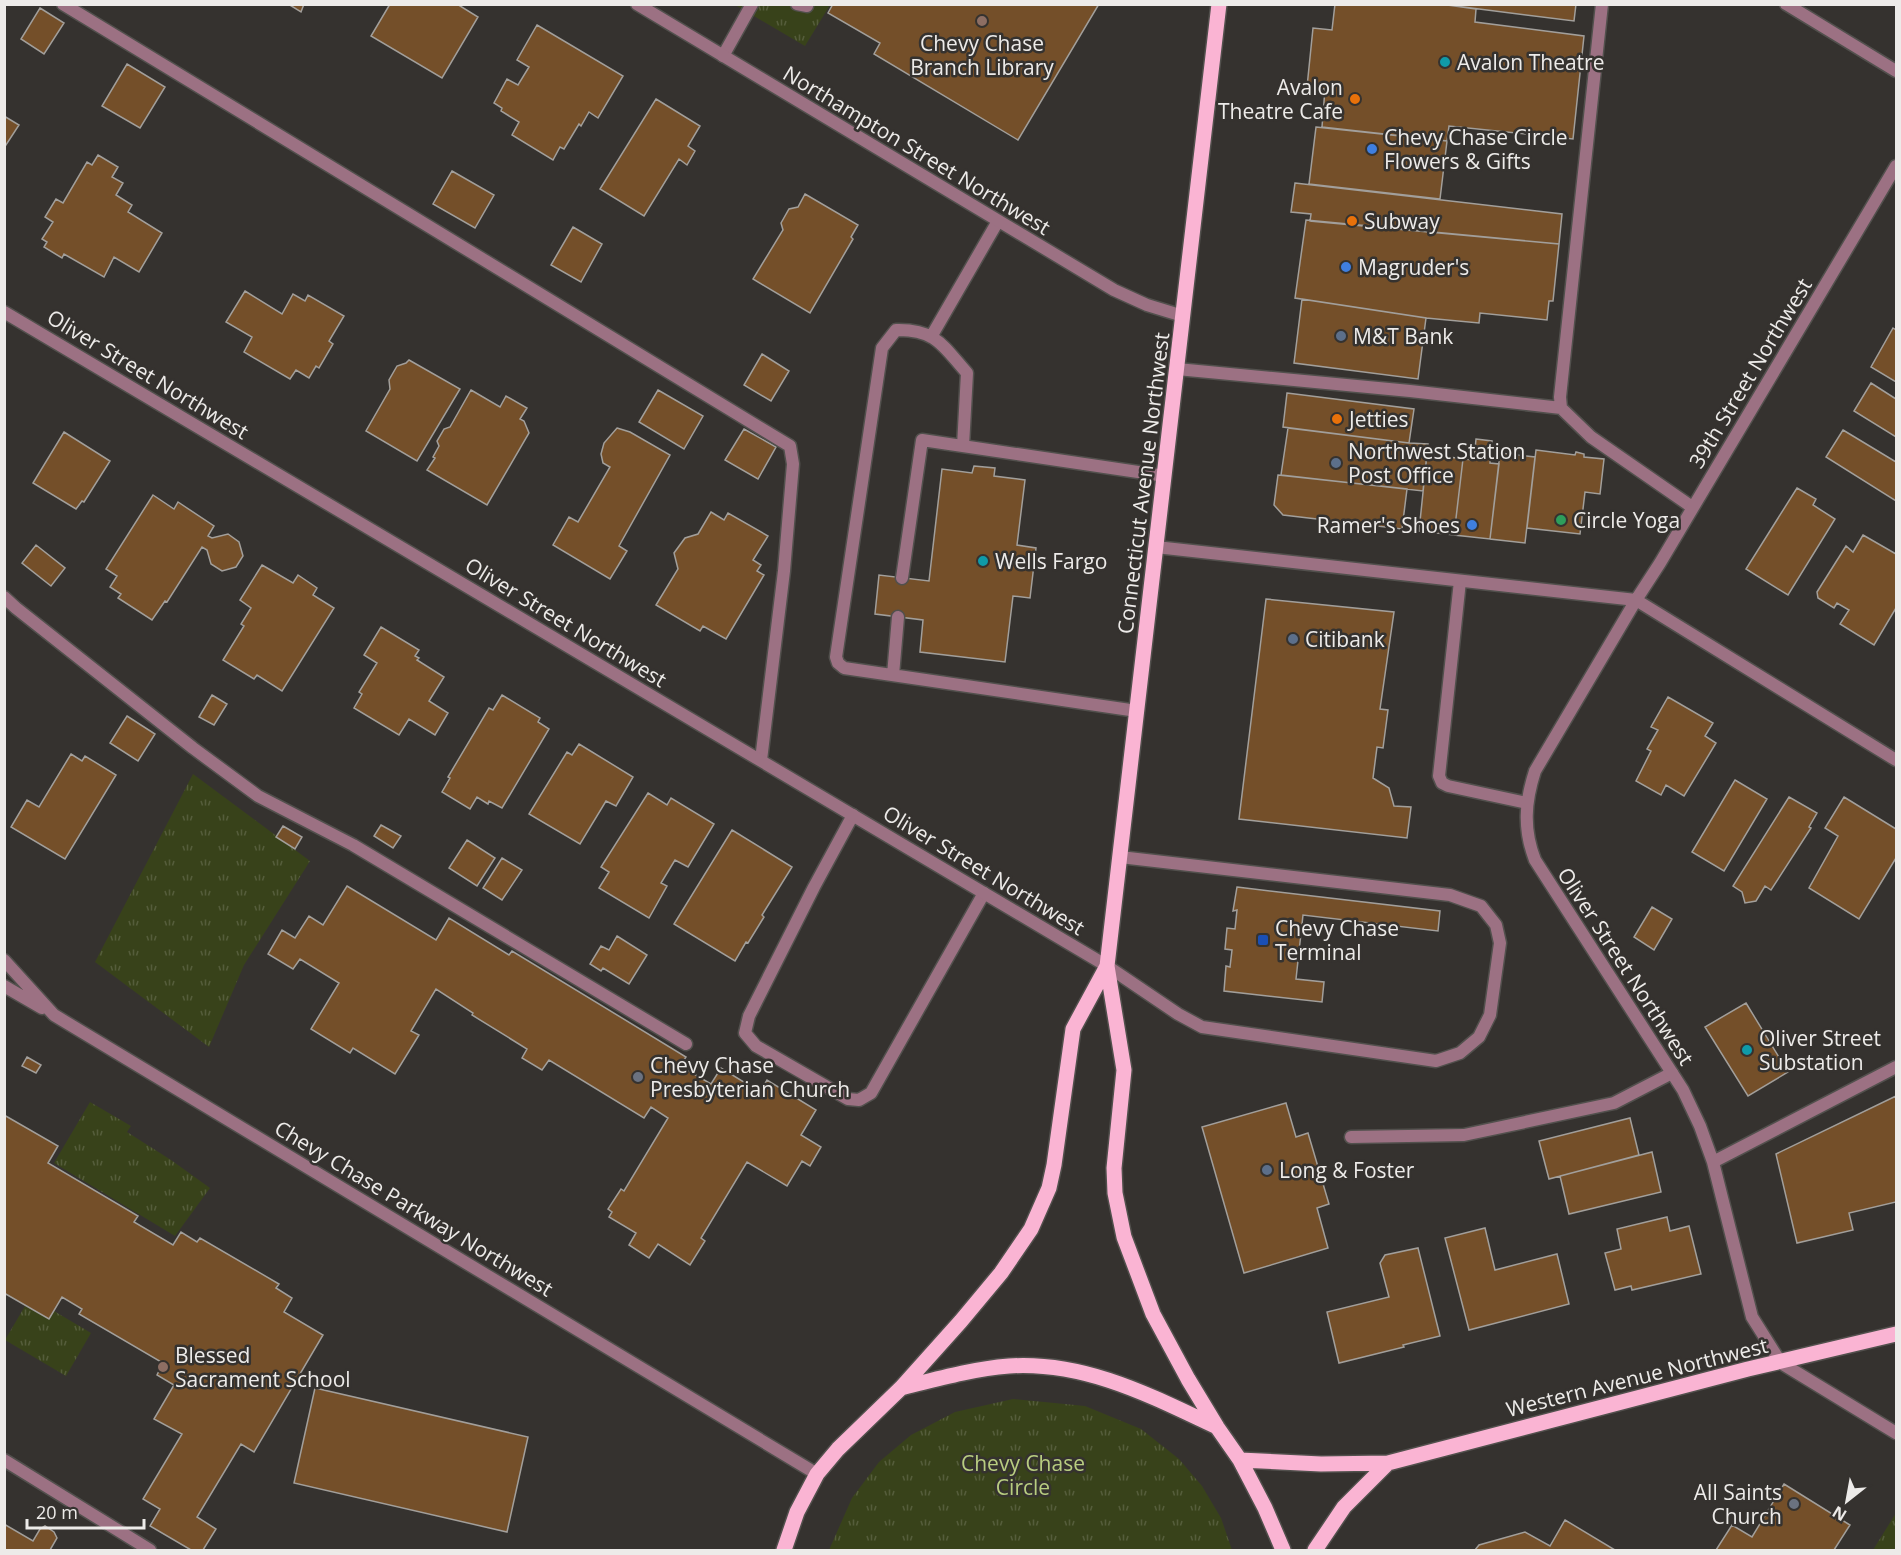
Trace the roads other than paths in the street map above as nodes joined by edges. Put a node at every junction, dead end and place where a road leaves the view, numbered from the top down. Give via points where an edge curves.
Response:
1 (63, 4) edge
2 (637, 4) edge
3 (752, 4) edge
4 (1219, 4) edge
5 (1602, 4) edge
6 (1786, 4) edge
7 (723, 56) junction
8 (1896, 71) edge
9 (1896, 165) edge
10 (998, 221) junction
11 (4, 312) edge
12 (1183, 316) junction
13 (931, 337) junction
14 (1177, 369) junction
15 (1561, 408) junction
16 (963, 446) junction
17 (1165, 476) junction
18 (1692, 507) junction
19 (1156, 547) junction
20 (902, 578) dead end
21 (1460, 581) junction
22 (4, 597) edge
23 (1636, 600) junction
24 (898, 617) dead end
25 (893, 675) junction
26 (1137, 711) junction
27 (761, 760) junction
28 (1896, 760) edge
29 (1527, 803) junction
30 (853, 815) junction
31 (1120, 857) junction
32 (984, 893) junction
33 (4, 960) edge
34 (1107, 966) junction
35 (4, 986) edge
36 (54, 1015) junction
37 (686, 1044) dead end
38 (1896, 1067) edge
39 (1672, 1073) junction
40 (1351, 1137) dead end
41 (1713, 1162) junction
42 (1896, 1334) edge
43 (1781, 1363) junction
44 (901, 1388) junction
45 (1217, 1427) junction
46 (1896, 1433) edge
47 (4, 1460) edge
48 (1240, 1460) junction
49 (1388, 1463) junction
50 (817, 1474) junction
51 (150, 1551) edge
52 (784, 1551) edge
53 (1283, 1551) edge
54 (1315, 1551) edge

1 - 27 street via 790,446 793,464 784,571
2 - 7 street, Northampton Street Northwest
3 - 7 street
4 - 12 main road, Connecticut Avenue Northwest
5 - 15 street
6 - 8 street
7 - 10 street, Northampton Street Northwest
9 - 18 street, 39th Street Northwest
10 - 12 street, Northampton Street Northwest via 1114,290
10 - 13 street
11 - 27 street, Oliver Street Northwest
12 - 14 main road, Connecticut Avenue Northwest
13 - 16 street via 967,374
13 - 25 street via 915,330 896,330 882,348 836,657 844,668
14 - 15 street
14 - 17 main road, Connecticut Avenue Northwest
15 - 18 street via 1592,437
16 - 17 street
16 - 20 street via 922,440
17 - 19 main road, Connecticut Avenue Northwest
18 - 23 street, 39th Street Northwest
19 - 21 street
19 - 26 main road, Connecticut Avenue Northwest
21 - 23 street
21 - 29 street via 1439,776 1448,786
22 - 37 street via 258,796 352,845
23 - 28 street
23 - 29 street, Oliver Street Northwest via 1535,771
24 - 25 street
25 - 26 street
26 - 31 main road, Connecticut Avenue Northwest
27 - 30 street, Oliver Street Northwest
29 - 39 street, Oliver Street Northwest via 1526,828 1534,860
30 - 32 street, Oliver Street Northwest
30 - 32 street via 749,1016 745,1033 756,1046 848,1099 859,1101 871,1093
31 - 34 main road, Connecticut Avenue Northwest
31 - 34 street, Oliver Street Northwest via 1450,895 1481,906 1496,925 1500,943 1490,1015 1479,1037 1460,1053 1436,1061 1202,1027
32 - 34 street, Oliver Street Northwest
33 - 36 street, Chevy Chase Parkway Northwest
34 - 44 main road, Connecticut Avenue Northwest via 1073,1029 1054,1165 1041,1209 1001,1274
34 - 45 main road, Connecticut Avenue Northwest via 1124,1070 1114,1168 1124,1237 1153,1314
35 - 36 street
36 - 50 street, Chevy Chase Parkway Northwest
38 - 41 street
39 - 40 street via 1614,1103 1464,1135
39 - 41 street, Oliver Street Northwest via 1694,1111
41 - 43 street, Oliver Street Northwest via 1752,1317
42 - 43 main road, Western Avenue Northwest
43 - 46 street
43 - 49 main road, Western Avenue Northwest
44 - 45 main road via 990,1368 1053,1367 1109,1380
44 - 50 main road, Connecticut Avenue Northwest
45 - 48 main road, Connecticut Avenue Northwest
47 - 51 street
48 - 49 main road, Western Avenue Northwest
48 - 53 main road
49 - 54 main road via 1344,1508
50 - 52 main road, Connecticut Avenue Northwest via 797,1512

